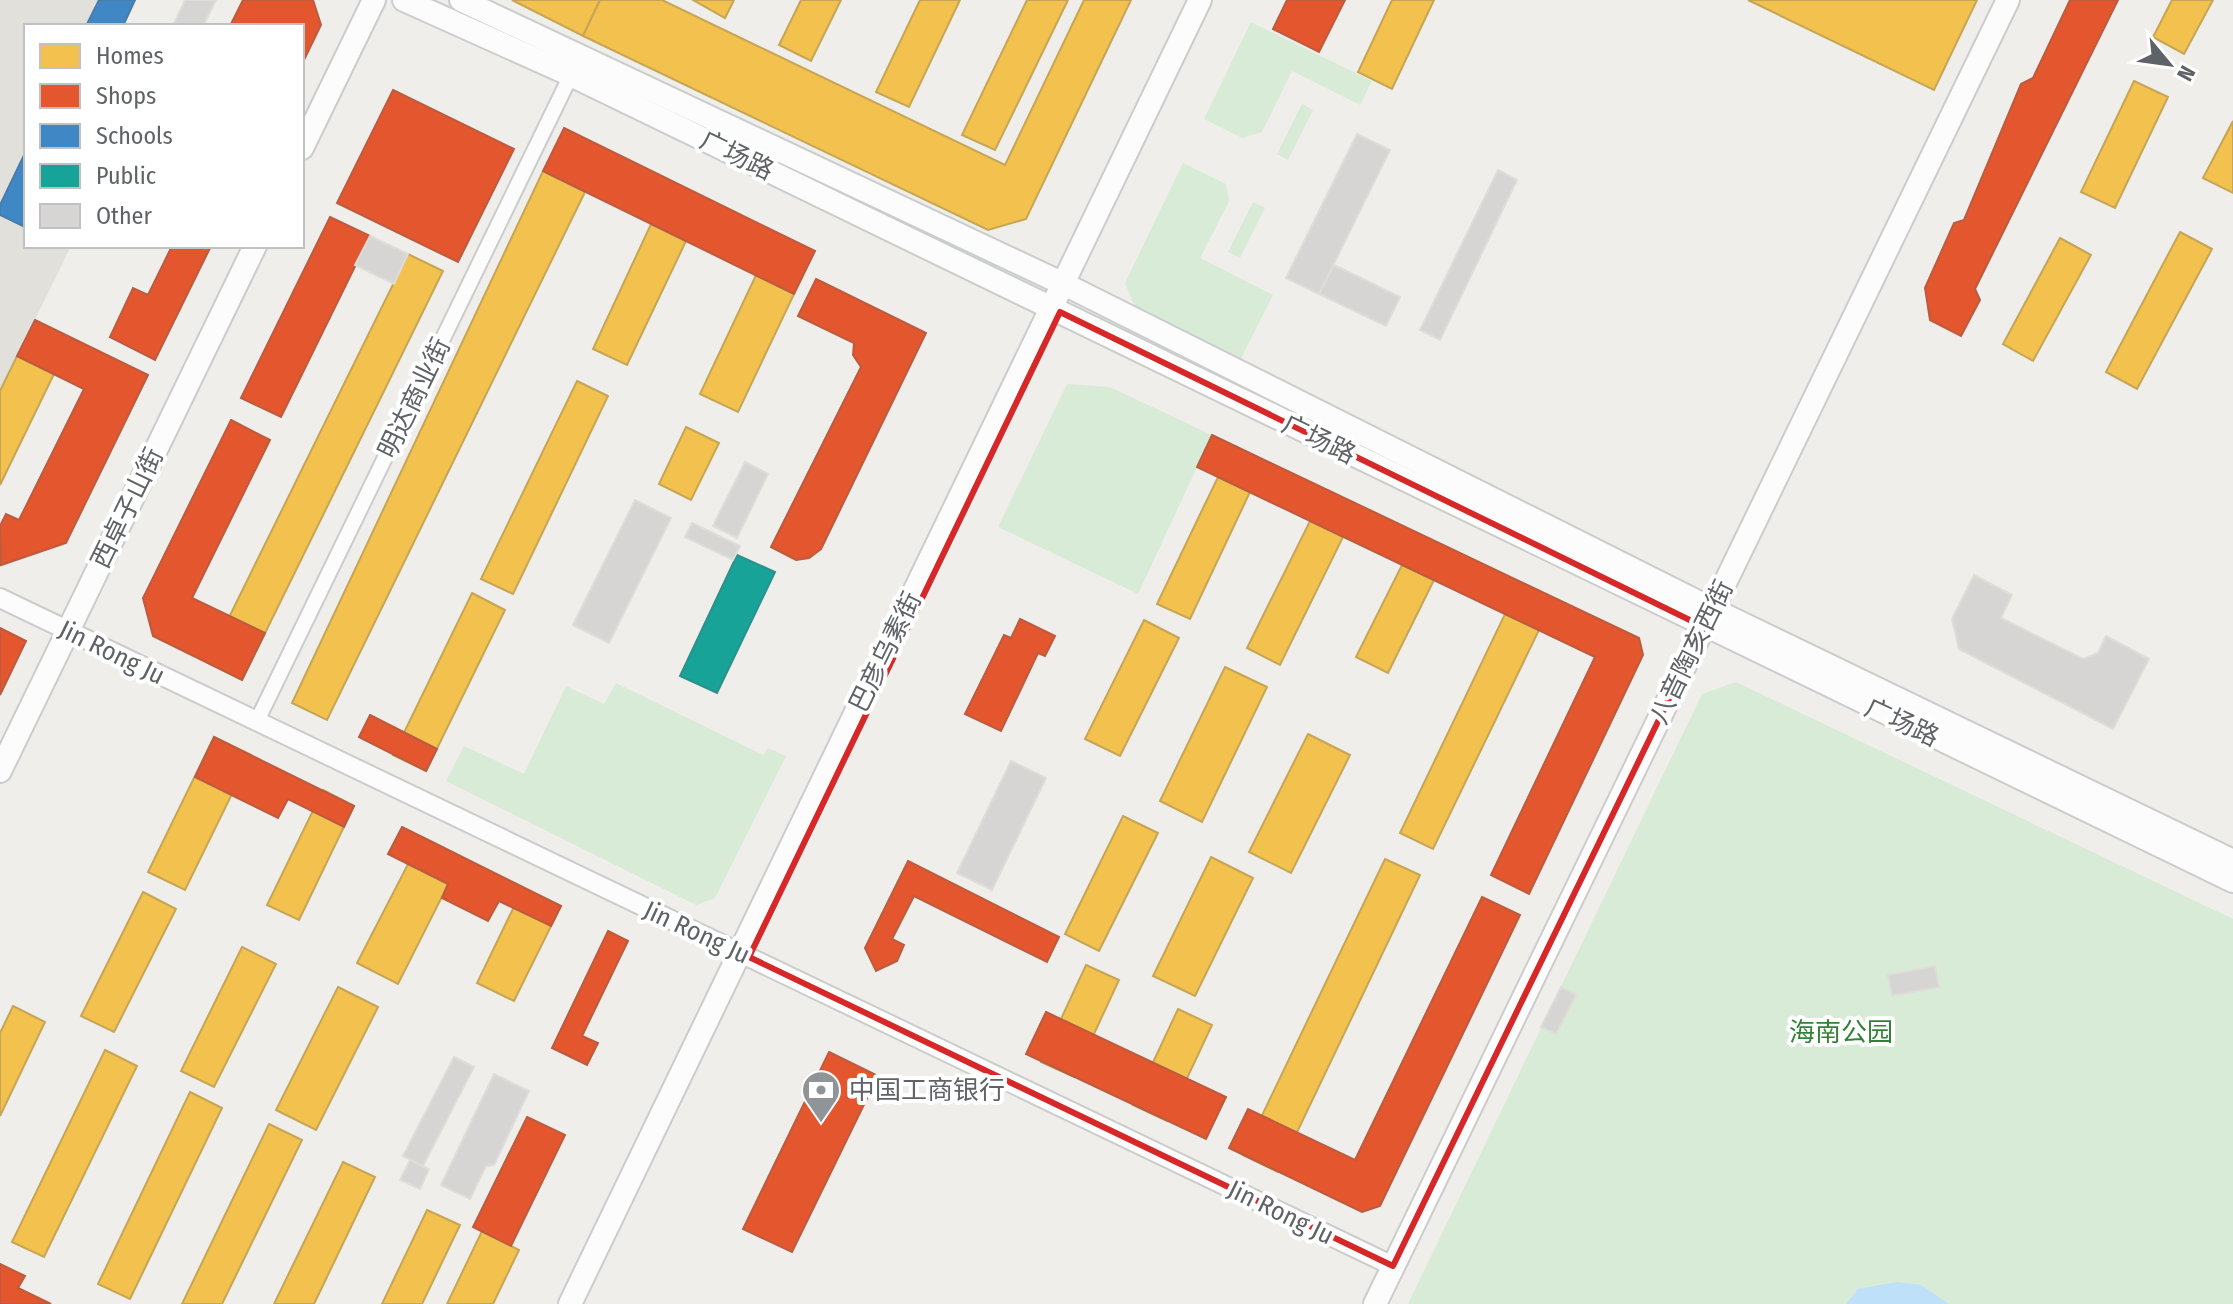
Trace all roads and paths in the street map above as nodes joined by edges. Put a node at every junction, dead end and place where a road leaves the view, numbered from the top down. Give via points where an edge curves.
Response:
1 (374, 0) edge
2 (404, 0) edge
3 (461, 0) edge
4 (1200, 0) edge
5 (1211, 0) edge
6 (2008, 0) edge
7 (571, 75) junction
8 (304, 144) edge
9 (254, 248) edge
10 (1067, 286) junction
11 (1056, 310) junction
12 (0, 598) edge
13 (1708, 618) junction
14 (68, 631) junction
15 (257, 721) junction
16 (0, 771) edge
17 (2233, 861) edge
18 (2233, 881) edge
19 (744, 955) junction
20 (1393, 1266) junction
21 (570, 1304) edge
22 (581, 1304) edge
23 (1375, 1304) edge

1 - 8 street
2 - 7 street, 广场路
3 - 10 street, 广场路
4 - 10 street, 巴彦乌素街
5 - 10 street, 巴彦乌素街
6 - 13 street, 八音陶亥西街
7 - 11 street, 广场路
7 - 15 street, 明达商业街
9 - 14 street, 西卓子山街
10 - 11 street, 巴彦乌素街
10 - 13 street, 广场路
11 - 13 street, 广场路
11 - 19 street, 巴彦乌素街
12 - 14 street, Jin Rong Ju
13 - 17 street, 广场路
13 - 18 street, 广场路
13 - 20 street, 八音陶亥西街
14 - 15 street, Jin Rong Ju
14 - 16 street, 西卓子山街
15 - 19 street, Jin Rong Ju
19 - 20 street, Jin Rong Ju
19 - 21 street, 巴彦乌素街
19 - 22 street, 巴彦乌素街
20 - 23 street, 八音陶亥西街

